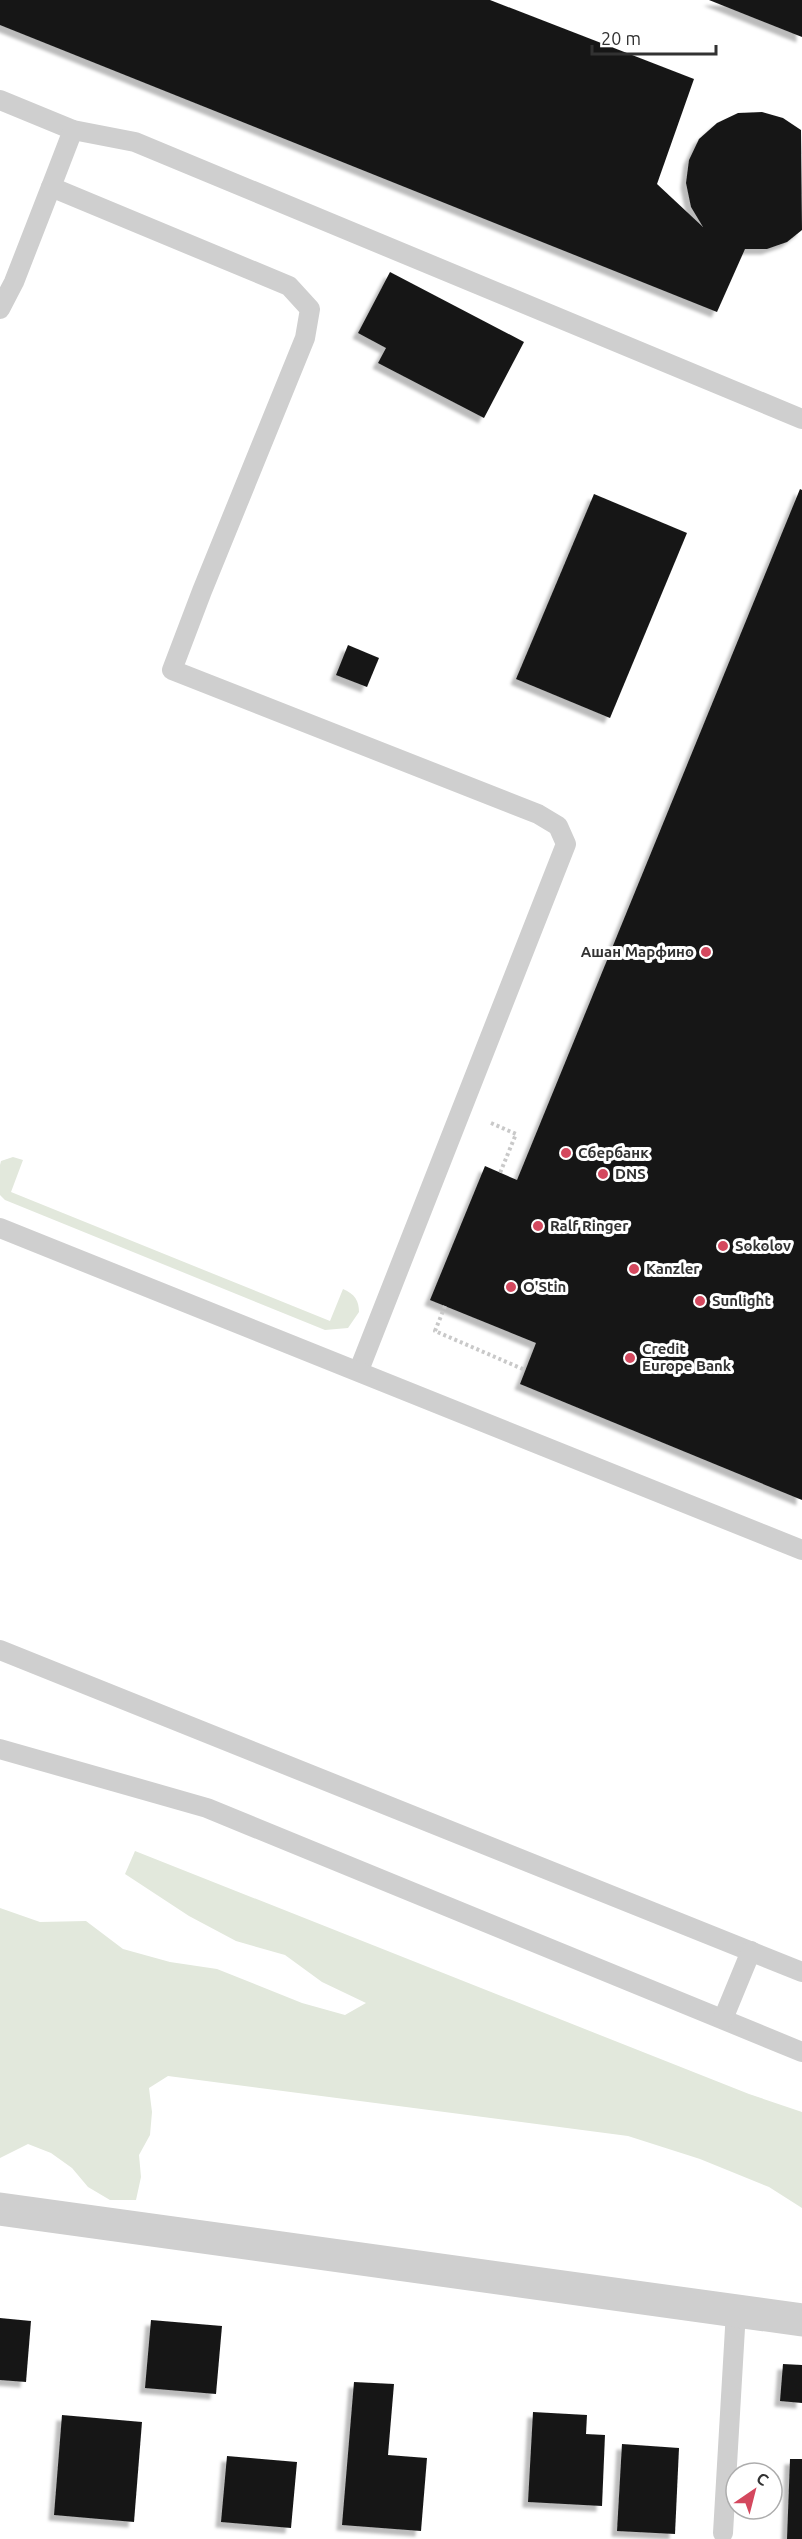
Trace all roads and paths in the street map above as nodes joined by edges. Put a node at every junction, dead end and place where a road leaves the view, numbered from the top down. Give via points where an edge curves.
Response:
1 (0, 100) edge
2 (73, 130) junction
3 (51, 187) junction
4 (0, 309) edge
5 (802, 418) edge
6 (462, 1111) junction
7 (500, 1173) dead end
8 (0, 1228) edge
9 (445, 1306) dead end
10 (359, 1370) junction
11 (525, 1370) dead end
12 (802, 1550) edge
13 (0, 1650) edge
14 (0, 1749) edge
15 (751, 1951) junction
16 (802, 1971) edge
17 (723, 2019) junction
18 (802, 2052) edge
19 (0, 2209) edge
20 (736, 2311) junction
21 (802, 2320) edge
22 (723, 2533) dead end

1 - 2 lane
2 - 3 lane
2 - 5 lane via 135,141
3 - 4 lane
3 - 6 lane via 289,286 310,309 305,338 172,670 538,814 558,826 566,844 563,858
6 - 7 path via 516,1134
6 - 10 lane
8 - 10 lane
9 - 11 path via 435,1332
10 - 12 lane
13 - 15 lane
14 - 17 lane via 207,1808
15 - 16 lane
15 - 17 lane
17 - 18 lane
19 - 20 street
20 - 21 street
20 - 22 lane

